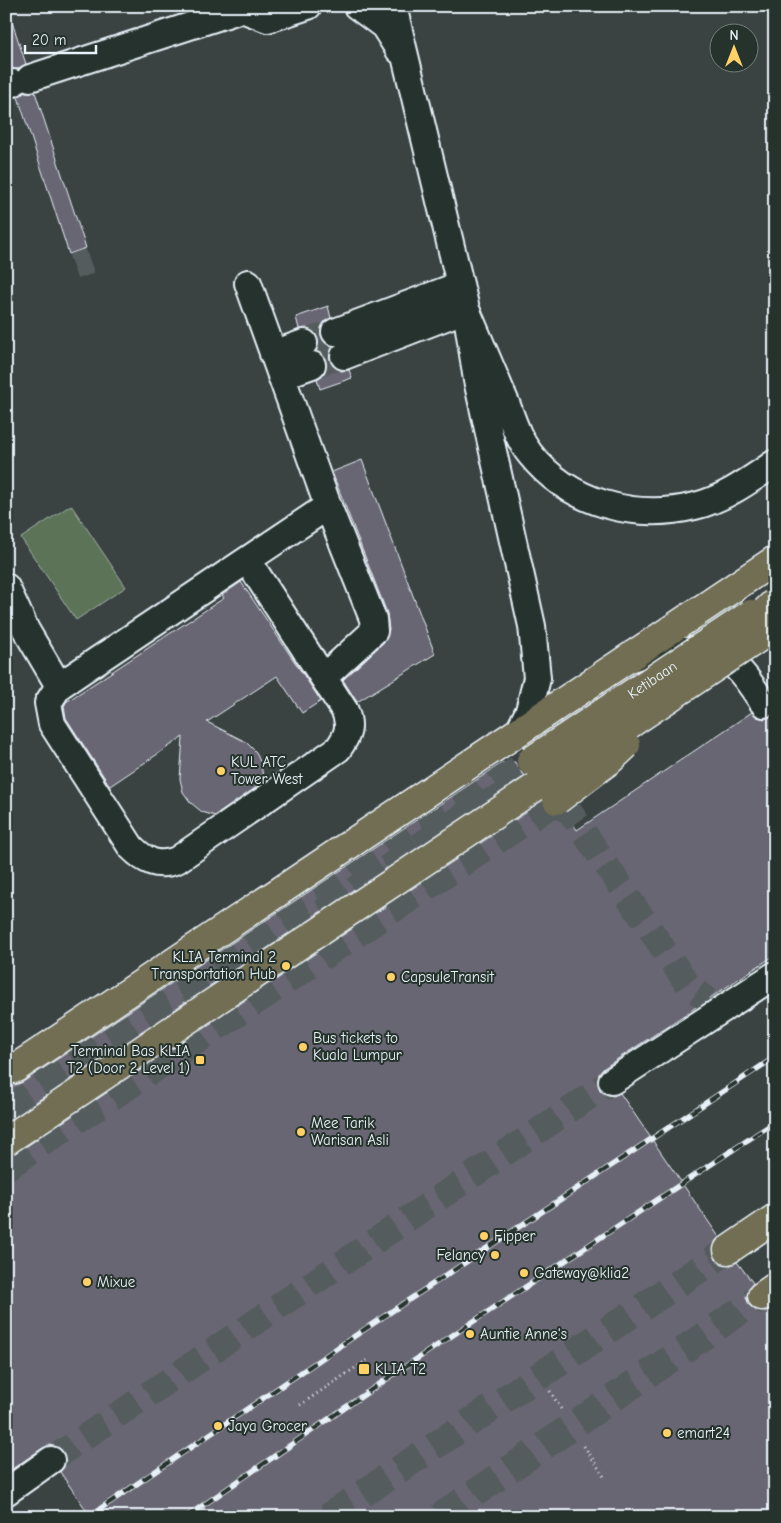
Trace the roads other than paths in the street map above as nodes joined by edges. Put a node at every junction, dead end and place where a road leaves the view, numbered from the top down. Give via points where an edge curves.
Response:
1 (308, 6) edge
2 (356, 6) edge
3 (393, 6) edge
4 (244, 8) edge
5 (409, 73) junction
6 (16, 82) edge
7 (248, 283) dead end
8 (463, 297) junction
9 (335, 332) tunnel mouth
10 (308, 354) tunnel mouth
11 (344, 356) tunnel mouth
12 (277, 365) junction
13 (775, 463) edge
14 (328, 506) junction
15 (775, 560) edge
16 (248, 561) junction
17 (6, 586) edge
18 (775, 598) edge
19 (775, 602) edge
20 (775, 627) edge
21 (625, 660) junction
22 (324, 677) junction
23 (59, 686) junction
24 (764, 704) dead end
25 (519, 731) junction
26 (531, 761) tunnel mouth
27 (556, 800) tunnel mouth
28 (775, 975) edge
29 (14, 1069) dead end
30 (612, 1081) tunnel mouth
31 (6, 1141) edge
32 (775, 1218) edge
33 (728, 1250) tunnel mouth
34 (51, 1460) tunnel mouth
35 (6, 1492) edge

1 - 4 street via 268,19
2 - 5 street via 384,26
3 - 5 street
4 - 6 street
5 - 8 street
7 - 12 street
8 - 9 street
8 - 11 street
8 - 13 street via 517,433 530,454 565,488 613,506 668,510 695,506 743,485
8 - 25 street via 477,380 536,656 534,695
10 - 12 street
12 - 14 street
14 - 16 street
14 - 22 street via 373,619 374,632
15 - 21 main road
16 - 22 street
16 - 23 street
17 - 23 street via 26,630
18 - 26 main road, Ketibaan, bridge
19 - 27 main road, bridge via 610,760
20 - 31 main road, bridge
21 - 24 street via 651,652 696,652 720,656 731,662
21 - 25 main road
22 - 23 street via 349,722 348,735 338,748 177,860 166,864 141,857 131,847 52,724 48,704
25 - 29 main road
28 - 30 street via 719,1002
32 - 33 main road
34 - 35 street

